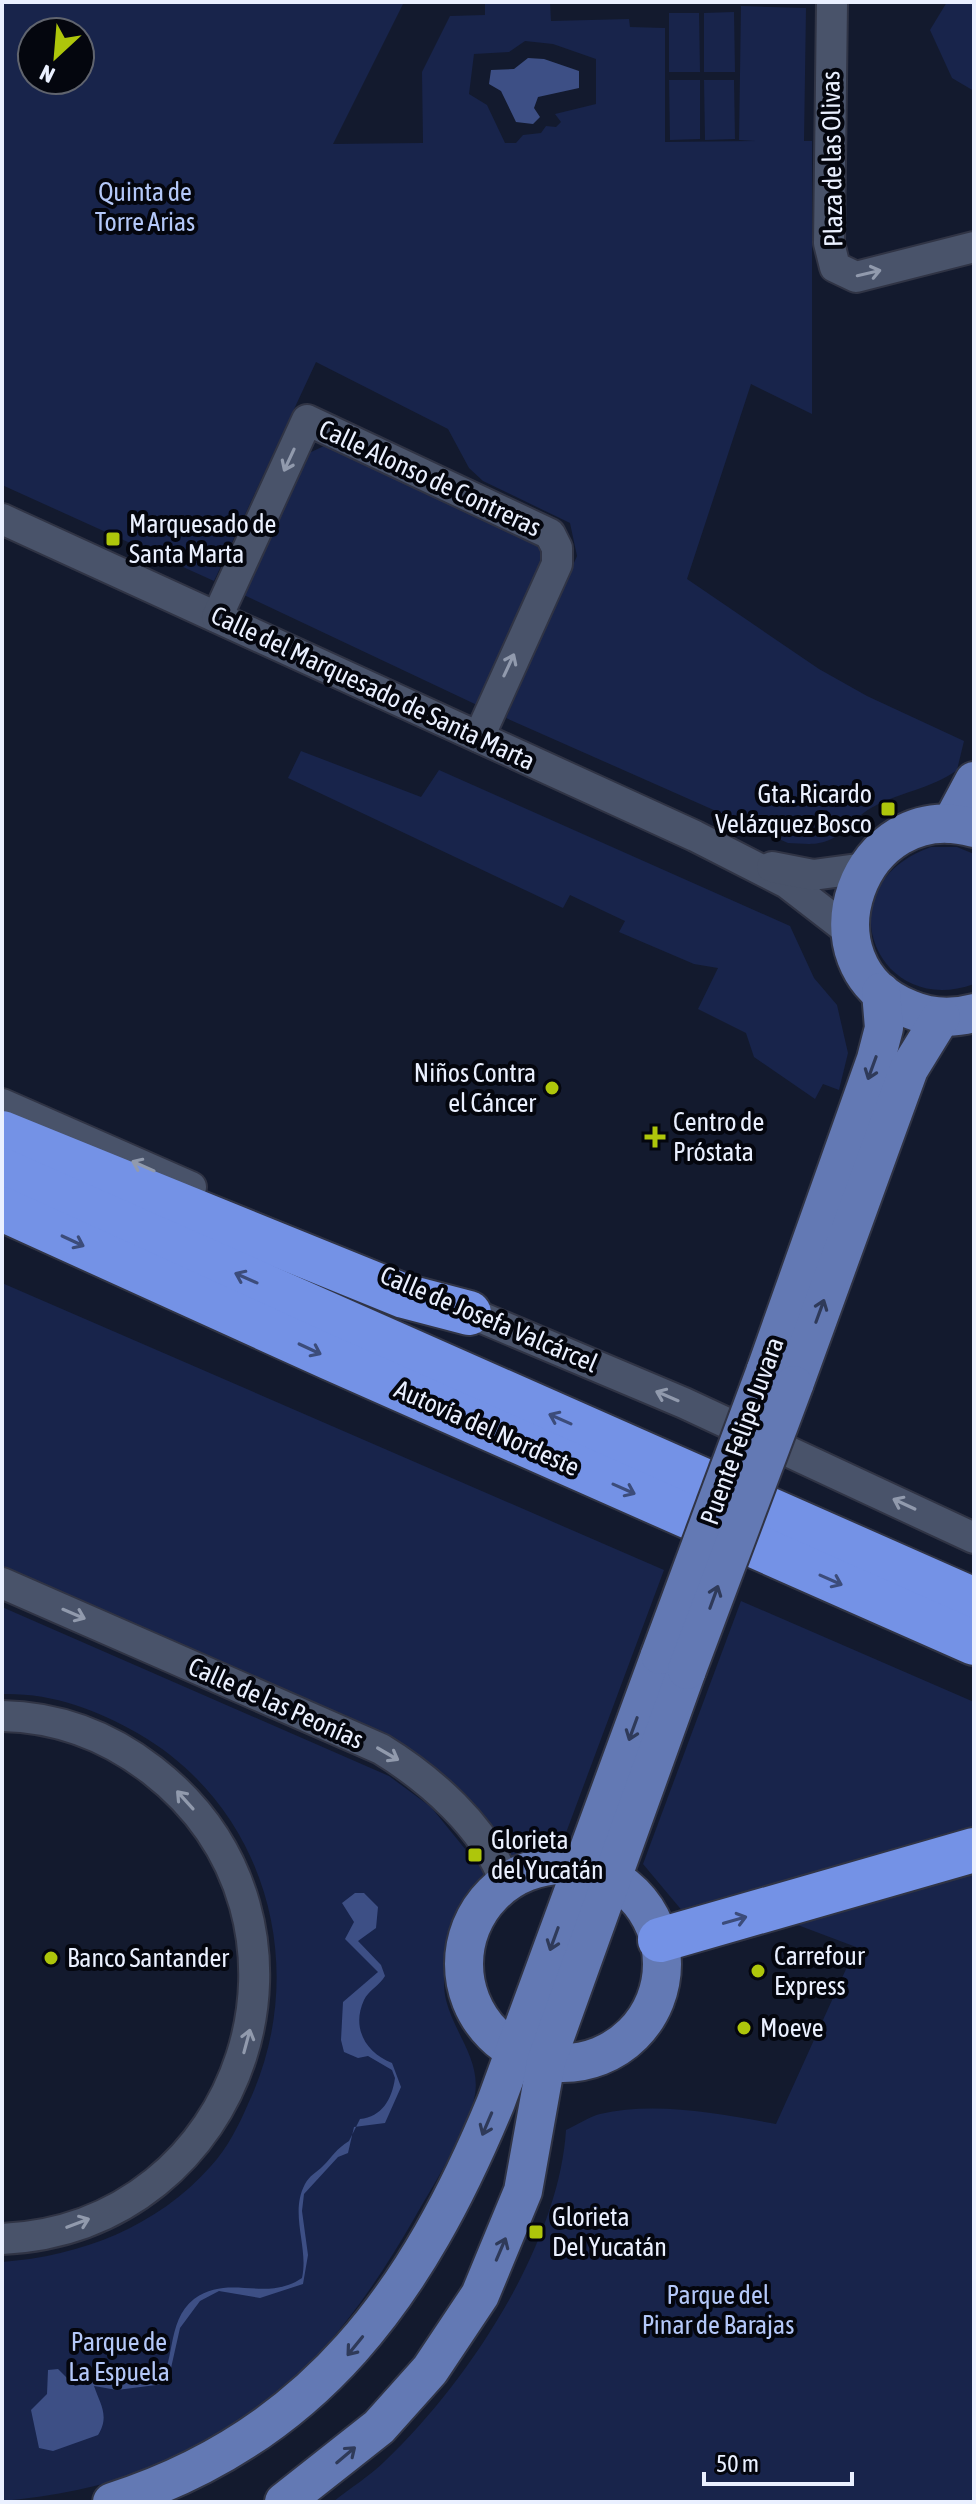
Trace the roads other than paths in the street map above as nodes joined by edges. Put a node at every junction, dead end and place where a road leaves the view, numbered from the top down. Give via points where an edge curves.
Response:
1 (832, 2) edge
2 (974, 247) edge
3 (2, 519) edge
4 (217, 617) junction
5 (479, 737) junction
6 (974, 781) edge
7 (962, 826) edge
8 (743, 859) junction
9 (865, 868) junction
10 (849, 931) junction
11 (881, 992) junction
12 (958, 1015) edge
13 (2, 1104) edge
14 (2, 1133) edge
15 (2, 1170) edge
16 (2, 1209) edge
17 (469, 1313) junction
18 (779, 1378) junction
19 (974, 1538) edge
20 (2, 1583) edge
21 (974, 1600) edge
22 (974, 1643) edge
23 (2, 1716) edge
24 (974, 1850) edge
25 (597, 1872) junction
26 (505, 1882) junction
27 (660, 1940) junction
28 (530, 2056) junction
29 (2, 2239) edge
30 (112, 2502) edge
31 (284, 2502) edge

1 -> 2 street, Plaza de las Olivas via 829,243 835,267 856,277
3 - 4 street, Calle del Marquesado de Santa Marta
4 - 5 street, Calle del Marquesado de Santa Marta
5 -> 4 street, Calle Alonso de Contreras via 557,564 550,534 307,420
5 - 8 street, Calle del Marquesado de Santa Marta
6 - 7 main road
7 - 9 main road via 921,827 901,835
8 - 9 street, Calle del Marquesado de Santa Marta via 813,875
8 - 10 street, Calle del Marquesado de Santa Marta via 812,900
9 - 10 main road via 854,890
10 - 11 main road via 864,971
11 - 12 main road via 899,1005
11 -> 18 main road, Puente Felipe Juvara via 884,1028 876,1059
18 -> 12 main road, Puente Felipe Juvara via 909,1069
17 -> 13 street, Calle de Josefa Valcárcel
14 - 17 highway via 404,1296
21 -> 15 highway, Autovía del Nordeste
16 -> 22 highway, Autovía del Nordeste
19 -> 17 street, Calle de Josefa Valcárcel via 684,1403
18 - 25 main road, Puente Felipe Juvara, bridge
20 -> 26 street, Calle de las Peonías via 381,1749 428,1782 462,1818 489,1851
29 -> 23 street via 70,2227 113,2209 188,2154 221,2106 243,2057 256,1977 241,1893 221,1849 187,1801 132,1755 101,1738 58,1721
27 -> 24 highway
25 - 26 main road via 555,1864
25 - 27 main road via 634,1894
25 - 28 main road
26 - 28 main road via 472,1925 463,1968 470,2001 488,2029
27 - 28 main road via 660,1987 635,2032 592,2059
28 -> 30 main road via 399,2290 343,2361 229,2452 169,2482
31 -> 28 main road via 379,2427 430,2370 480,2295 523,2191

